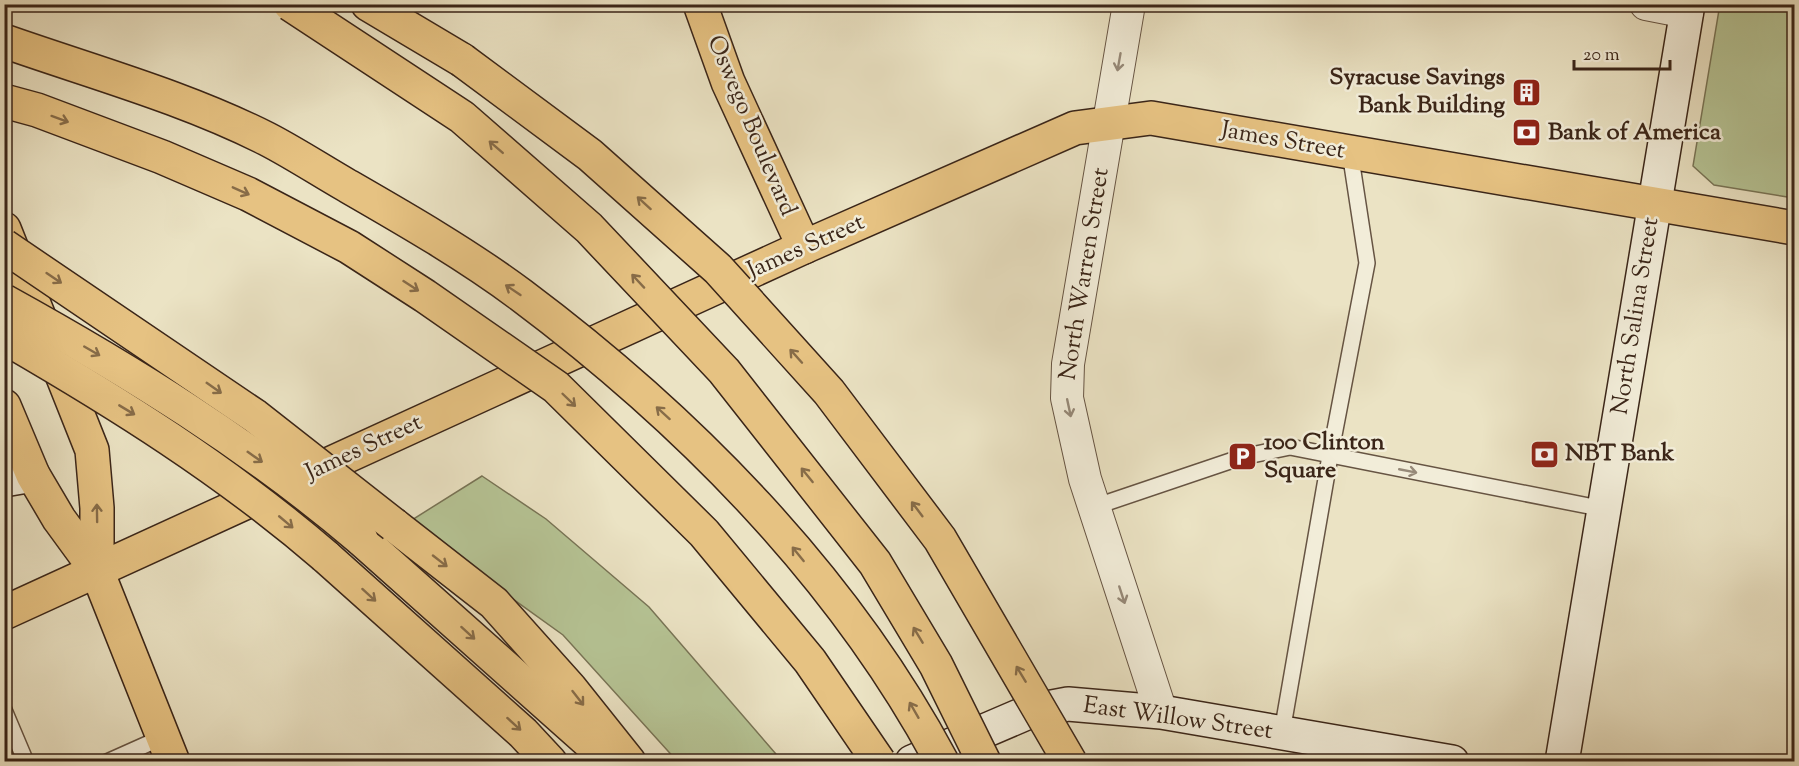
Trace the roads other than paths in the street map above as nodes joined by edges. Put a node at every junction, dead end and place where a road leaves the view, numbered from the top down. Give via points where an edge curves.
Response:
1 (290, 4) edge
2 (368, 4) edge
3 (395, 4) edge
4 (700, 4) edge
5 (1129, 4) edge
6 (1646, 4) edge
7 (1688, 8) edge
8 (4, 41) edge
9 (462, 60) junction
10 (4, 101) edge
11 (1109, 122) junction
12 (1350, 152) junction
13 (1655, 203) junction
14 (1794, 228) edge
15 (4, 229) edge
16 (4, 246) edge
17 (804, 247) junction
18 (4, 301) edge
19 (4, 337) edge
20 (4, 406) edge
21 (1330, 456) junction
22 (19, 478) edge
23 (1094, 507) junction
24 (1604, 509) junction
25 (97, 571) junction
26 (4, 613) edge
27 (4, 711) edge
28 (1161, 712) junction
29 (8, 732) edge
30 (1282, 732) junction
31 (168, 749) edge
32 (1340, 752) edge
33 (26, 762) edge
34 (107, 762) edge
35 (550, 762) edge
36 (610, 762) edge
37 (628, 762) edge
38 (879, 762) edge
39 (912, 762) edge
40 (942, 762) edge
41 (984, 762) edge
42 (1070, 762) edge
43 (1452, 762) edge
44 (1562, 762) edge

41 -> 1 main road, bridge via 936,665 875,563 724,371 589,228 462,117
2 - 9 main road
3 - 9 main road
4 - 17 main road, Oswego Boulevard via 728,82
5 -> 11 street, North Warren Street
6 - 7 street
7 - 13 main road, North Salina Street
40 -> 8 main road, bridge via 912,705 828,590 772,523 682,430 613,367 519,293 408,220 267,139 196,107
42 -> 9 main road, bridge via 940,539 829,392 718,269 590,155
10 -> 38 main road, bridge via 162,157 269,205 349,247 556,387 704,533 810,661
11 - 12 main road, James Street via 1151,118
11 - 17 main road, James Street via 1075,128
11 -> 23 street, North Warren Street via 1068,364 1067,398
12 - 13 main road, James Street
12 - 21 lane via 1367,263
13 - 14 main road, James Street
13 - 24 main road, North Salina Street
25 -> 15 main road via 98,508 92,450
16 -> 37 main road, bridge via 255,416 494,603 570,688
17 - 25 main road, James Street
18 -> 36 main road, bridge via 114,363 310,496
19 -> 35 main road, bridge via 156,428 266,505 524,733
20 - 22 main road
21 - 23 lane via 1290,447 1242,457
21 -> 24 lane
21 - 30 lane
22 - 25 main road via 59,519
23 -> 28 street, North Warren Street
24 - 44 main road, North Salina Street
25 - 26 main road, James Street
25 - 31 main road
27 - 29 lane
28 - 30 main road, East Willow Street
28 - 39 main road, East Willow Street via 1068,704 1031,711
29 - 33 lane
30 - 32 main road, East Willow Street
31 - 34 lane
32 - 43 main road, East Willow Street

